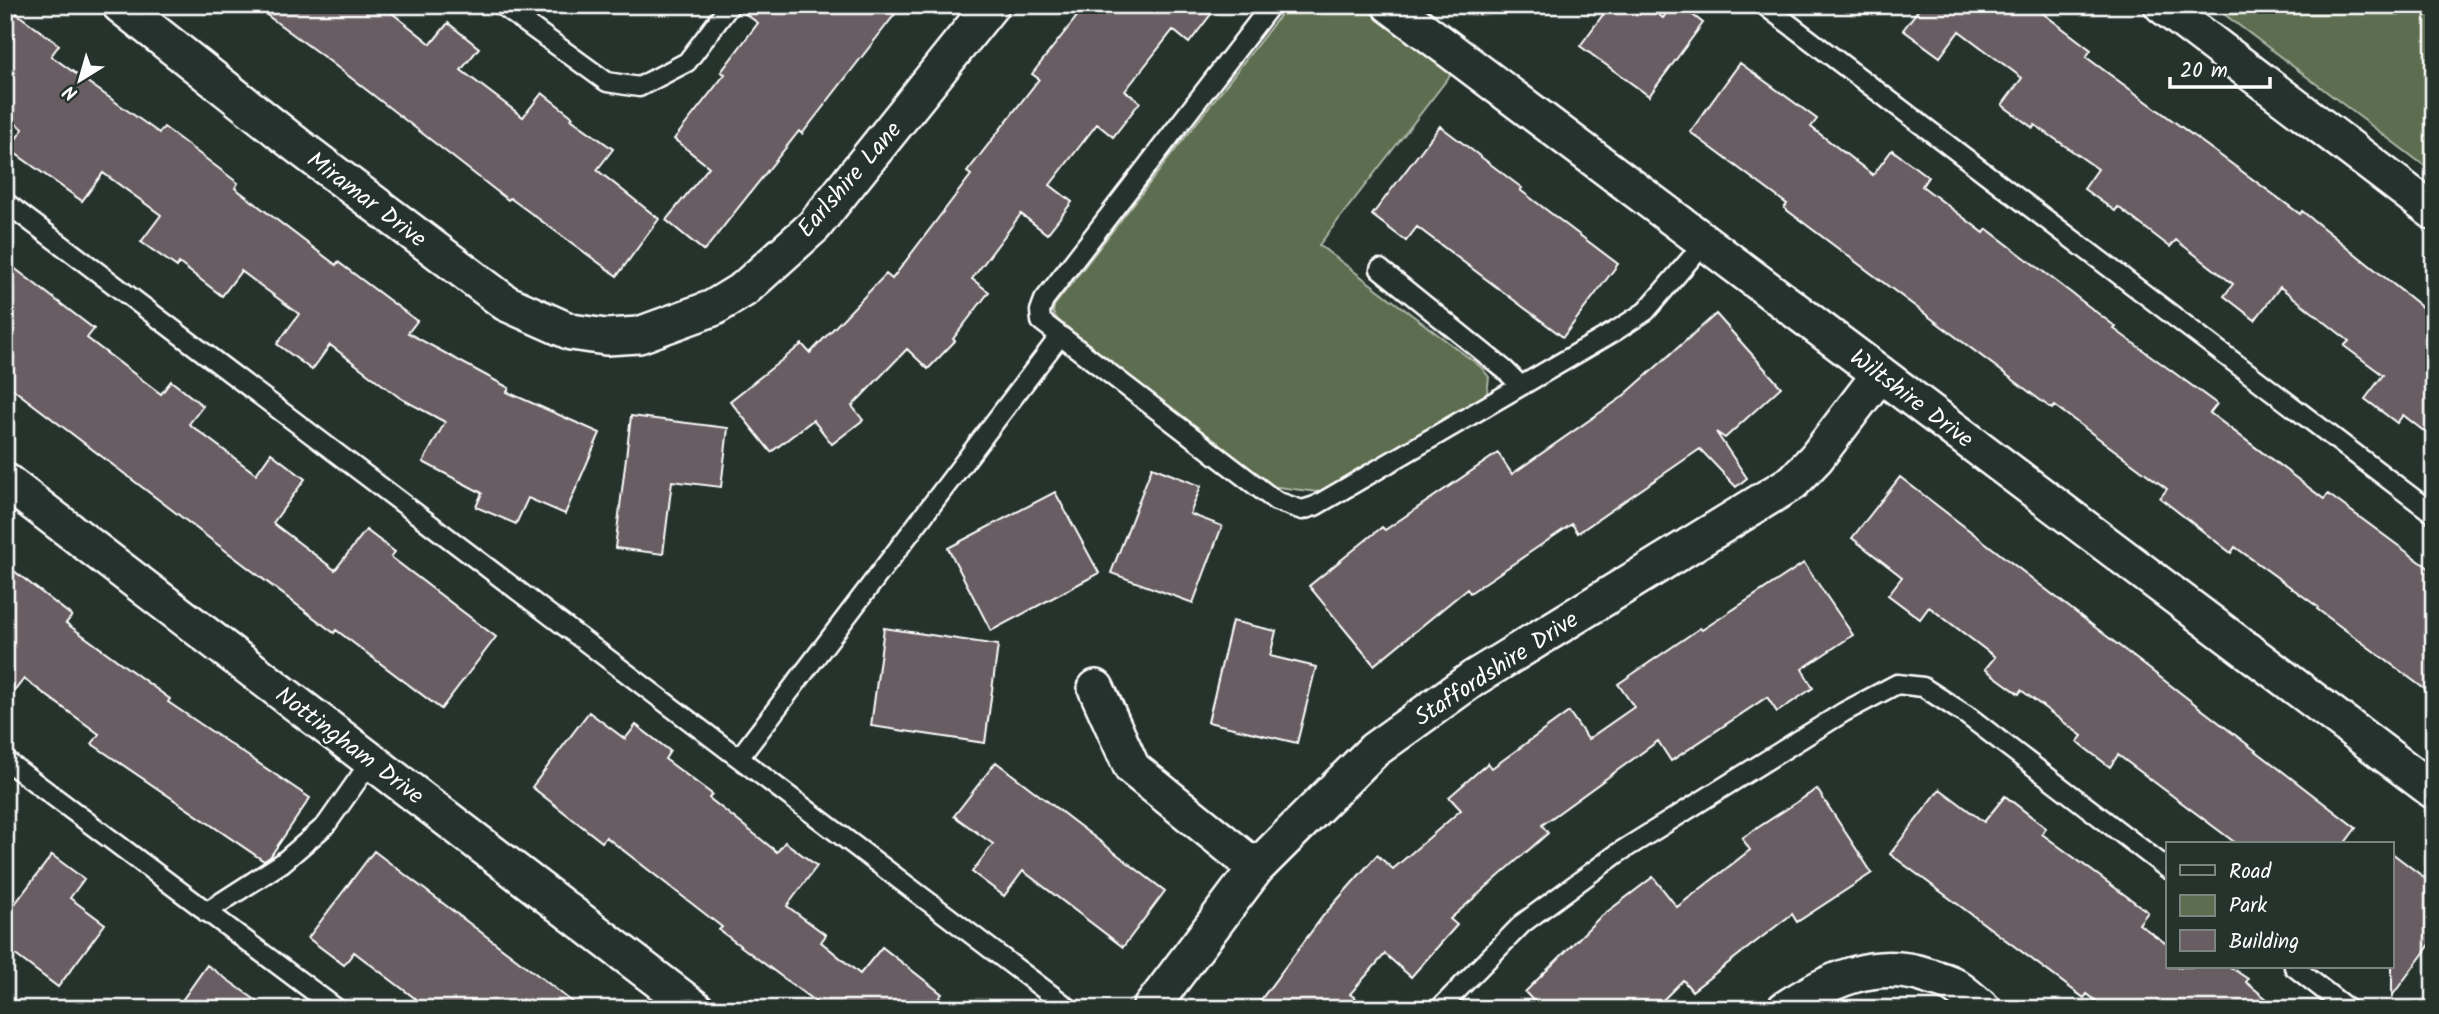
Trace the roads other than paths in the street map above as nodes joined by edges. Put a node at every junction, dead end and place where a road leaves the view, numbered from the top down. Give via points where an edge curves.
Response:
1 (120, 5) edge
2 (501, 5) edge
3 (730, 5) edge
4 (991, 5) edge
5 (1271, 5) edge
6 (1390, 5) edge
7 (1764, 5) edge
8 (2162, 5) edge
9 (5, 202) edge
10 (2434, 212) edge
11 (1705, 242) junction
12 (1380, 268) dead end
13 (639, 335) joint
14 (1060, 336) junction
15 (1880, 374) junction
16 (1521, 386) junction
17 (5, 481) edge
18 (2434, 514) edge
19 (1096, 688) dead end
20 (739, 758) junction
21 (5, 760) edge
22 (371, 761) junction
23 (2434, 792) edge
24 (2166, 867) edge
25 (1256, 868) junction
26 (206, 912) junction
27 (2295, 968) edge
28 (337, 1009) edge
29 (696, 1009) edge
30 (1070, 1009) edge
31 (1150, 1009) edge
32 (1439, 1009) edge
33 (1785, 1009) edge
34 (1983, 1009) edge
35 (2348, 1009) edge

1 - 13 street, Miramar Drive via 506,303 570,332
2 - 3 lane via 607,82 639,86 687,62
4 - 13 street, Earlshire Lane via 814,226 744,289 713,308
5 - 14 lane via 1044,300 1041,321
6 - 11 street, Wiltshire Drive
7 - 18 lane
8 - 10 street
9 - 20 lane
11 - 15 street, Wiltshire Drive
11 - 16 lane via 1646,311
12 - 16 lane
14 - 16 lane via 1276,501 1302,510
14 - 20 lane
15 - 23 street, Wiltshire Drive
15 - 25 street, Staffordshire Drive via 1793,482 1554,628 1374,750
17 - 22 street, Nottingham Drive
19 - 25 street via 1132,768
20 - 30 lane
21 - 26 lane
22 - 26 lane via 326,825 282,863
22 - 29 street, Nottingham Drive
24 - 32 lane via 1968,716 1923,687 1897,684 1844,712 1618,853 1523,923
25 - 31 street, Staffordshire Drive
26 - 28 lane
27 - 35 lane
33 - 34 street via 1849,974 1879,969 1914,971 1951,984

